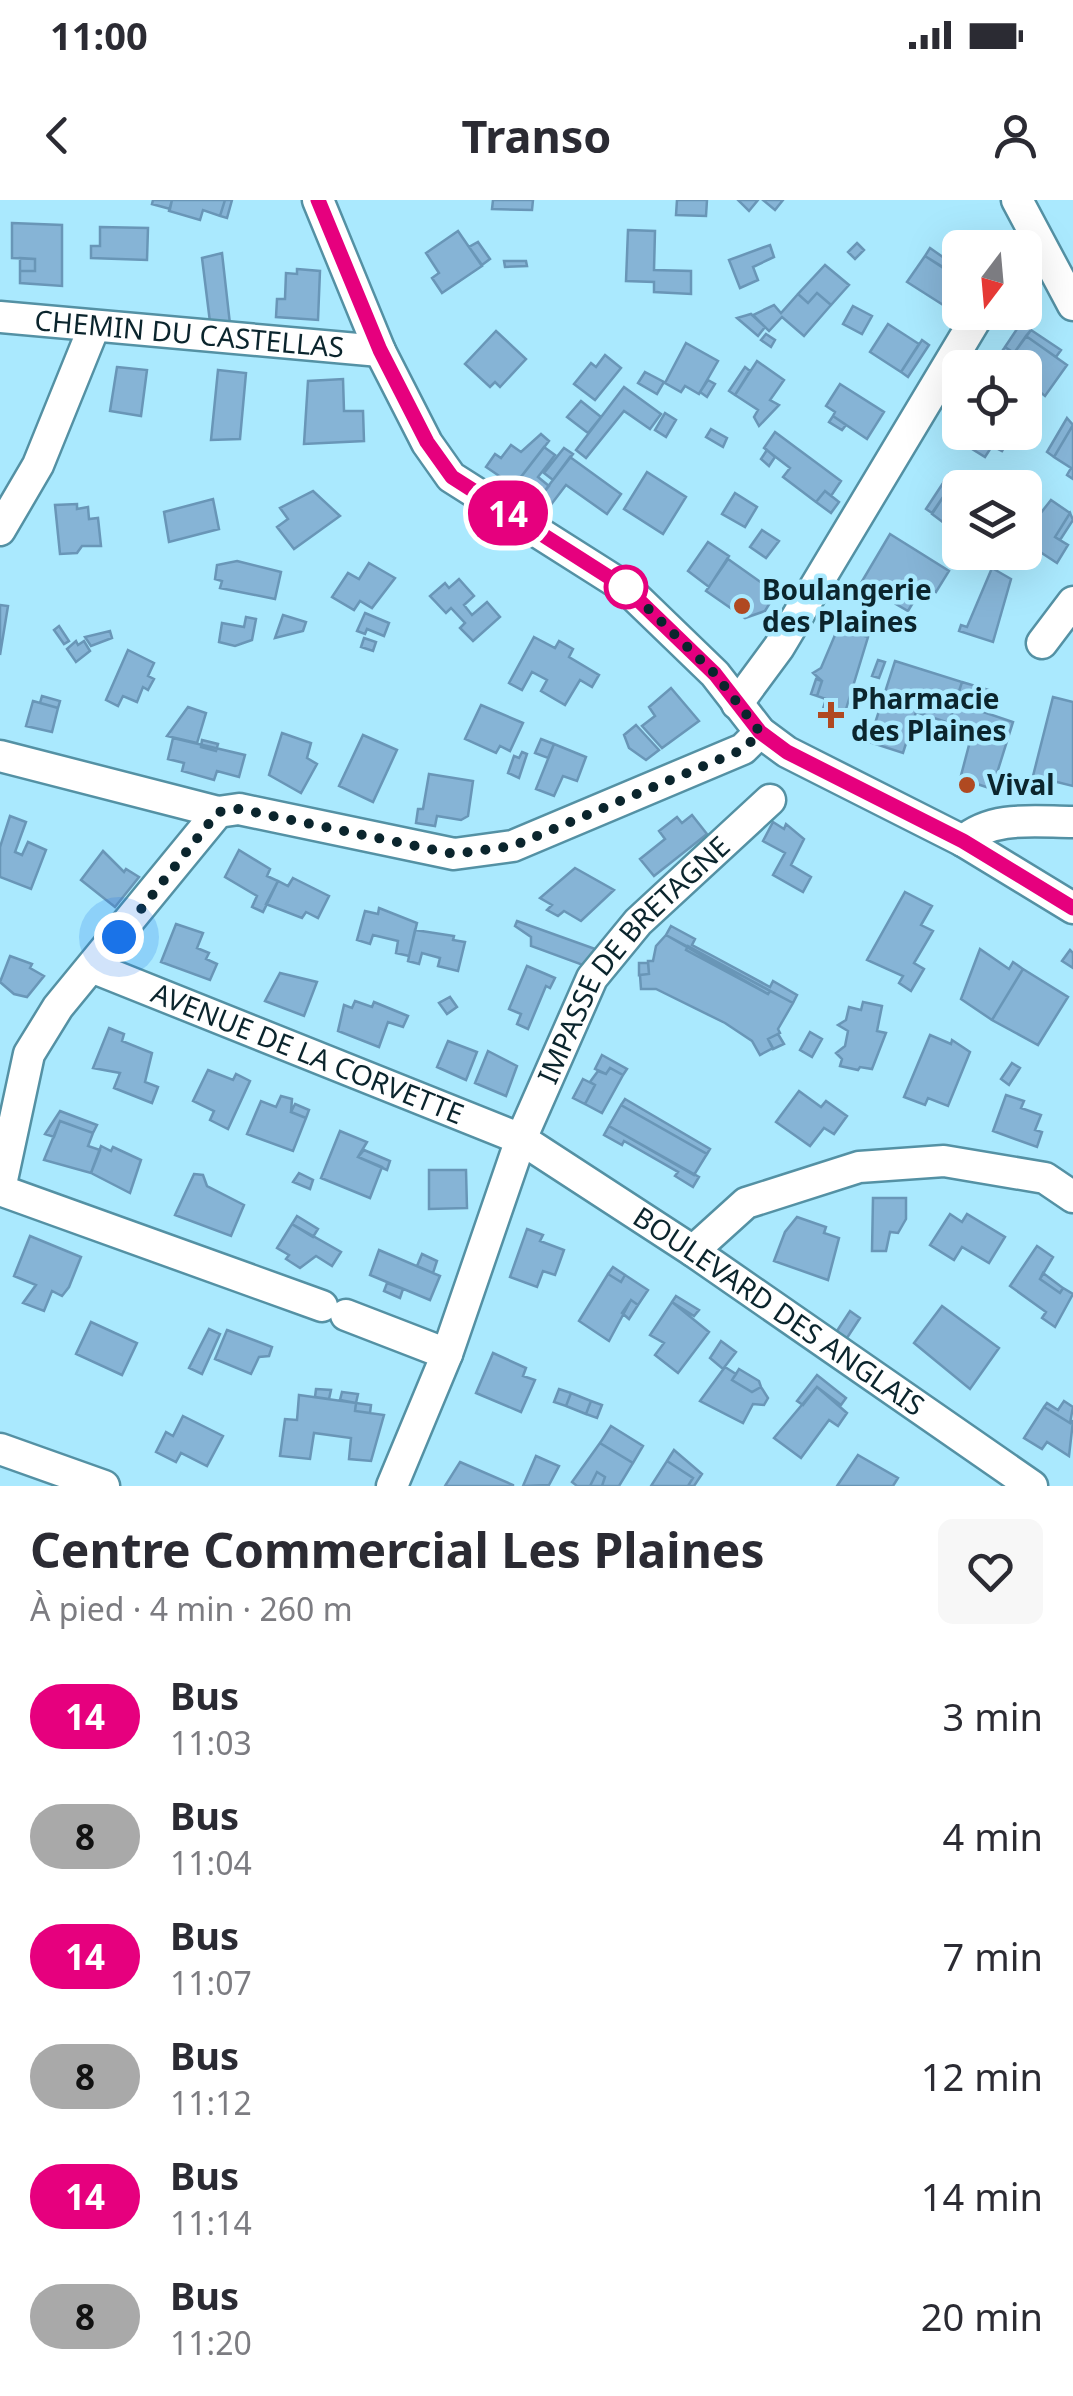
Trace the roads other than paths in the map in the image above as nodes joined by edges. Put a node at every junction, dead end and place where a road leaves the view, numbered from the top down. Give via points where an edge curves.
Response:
1 (318, 200) edge
2 (1017, 200) edge
3 (1027, 230) edge
4 (1042, 256) edge
5 (1070, 287) edge
6 (0, 317) edge
7 (94, 328) junction
8 (969, 330) edge
9 (380, 350) junction
10 (0, 530) edge
11 (1073, 602) edge
12 (1042, 643) dead end
13 (736, 704) junction
14 (760, 732) junction
15 (0, 756) edge
16 (770, 800) dead end
17 (218, 812) junction
18 (1073, 822) edge
19 (963, 841) junction
20 (1073, 908) edge
21 (94, 968) junction
22 (521, 1139) junction
23 (0, 1190) edge
24 (1073, 1198) edge
25 (692, 1251) junction
26 (447, 1354) junction
27 (0, 1449) edge
28 (104, 1486) edge
29 (392, 1486) edge
30 (1032, 1486) edge

1 - 9 street
2 - 3 street
4 - 5 street
6 - 7 street, CHEMIN DU CASTELLAS
7 - 9 street, CHEMIN DU CASTELLAS
7 - 10 street via 38,465
8 - 13 street via 779,647
9 - 13 street via 452,477 626,588 715,674
11 - 12 street
13 - 14 street
14 - 17 street via 744,749 513,846 454,854 239,809
14 - 19 street via 808,764
15 - 17 street
16 - 22 street, IMPASSE DE BRETAGNE via 638,922 592,978
17 - 21 street
18 - 19 street via 996,823
19 - 20 street
21 - 22 street, AVENUE DE LA CORVETTE
21 - 23 street via 58,1006 29,1054
22 - 25 street, BOULEVARD DES ANGLAIS
22 - 26 street, IMPASSE DE BRETAGNE
23 - 26 street
24 - 25 street via 1045,1178 944,1161 858,1167 746,1203
25 - 30 street, BOULEVARD DES ANGLAIS
26 - 29 street, IMPASSE DE BRETAGNE
27 - 28 street

